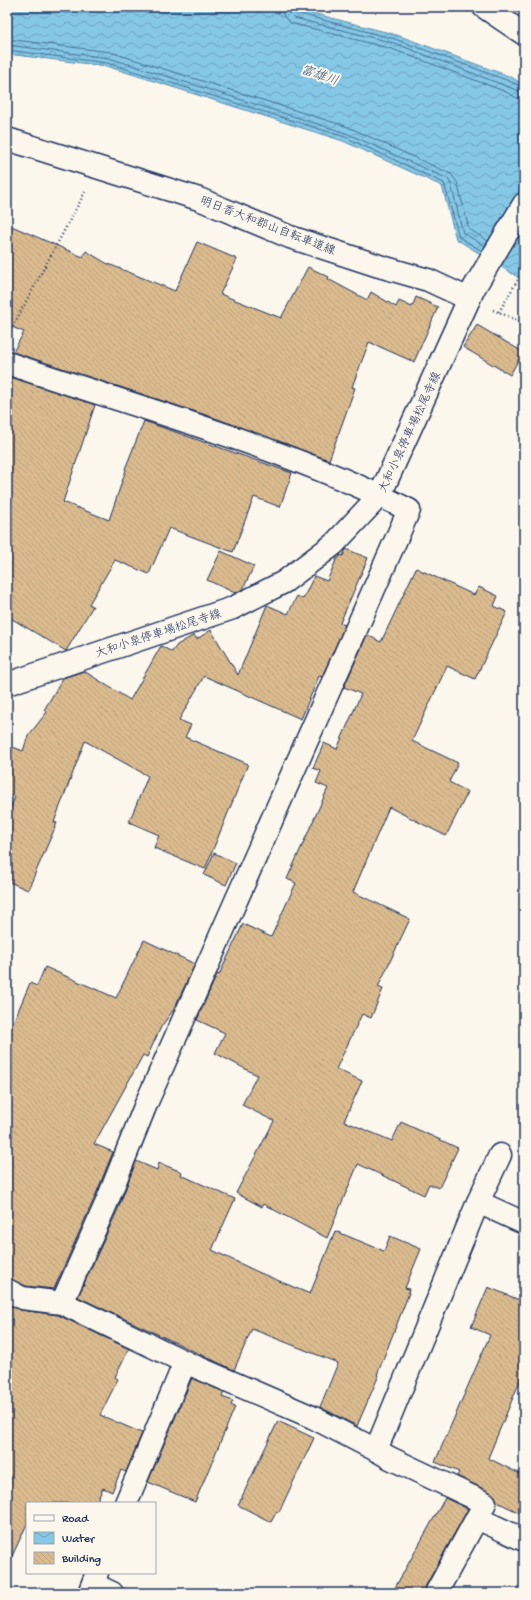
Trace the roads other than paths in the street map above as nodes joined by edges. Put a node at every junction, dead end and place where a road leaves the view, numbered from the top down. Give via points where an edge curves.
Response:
1 (484, 7) edge
2 (524, 34) edge
3 (7, 139) edge
4 (524, 204) edge
5 (472, 294) junction
6 (7, 363) edge
7 (380, 495) junction
8 (7, 684) edge
9 (500, 1155) dead end
10 (478, 1202) junction
11 (524, 1223) edge
12 (7, 1290) edge
13 (62, 1303) junction
14 (185, 1362) junction
15 (376, 1450) junction
16 (126, 1502) edge
17 (477, 1518) junction
18 (524, 1540) edge
19 (436, 1593) edge

1 - 2 street
3 - 5 street, 明日香大和郡山自転車道線 via 199,199 290,237
4 - 5 street, 大和小泉停車場松尾寺線
5 - 7 street, 大和小泉停車場松尾寺線
6 - 7 street via 243,441
7 - 8 street, 大和小泉停車場松尾寺線 via 334,544 284,582 233,608
7 - 13 street via 410,510 146,1104 106,1204
9 - 10 street
10 - 11 street
10 - 15 street
12 - 13 street via 22,1298
13 - 14 street
14 - 15 street via 312,1417
14 - 16 street
15 - 17 street via 485,1503
17 - 18 street
17 - 19 street

